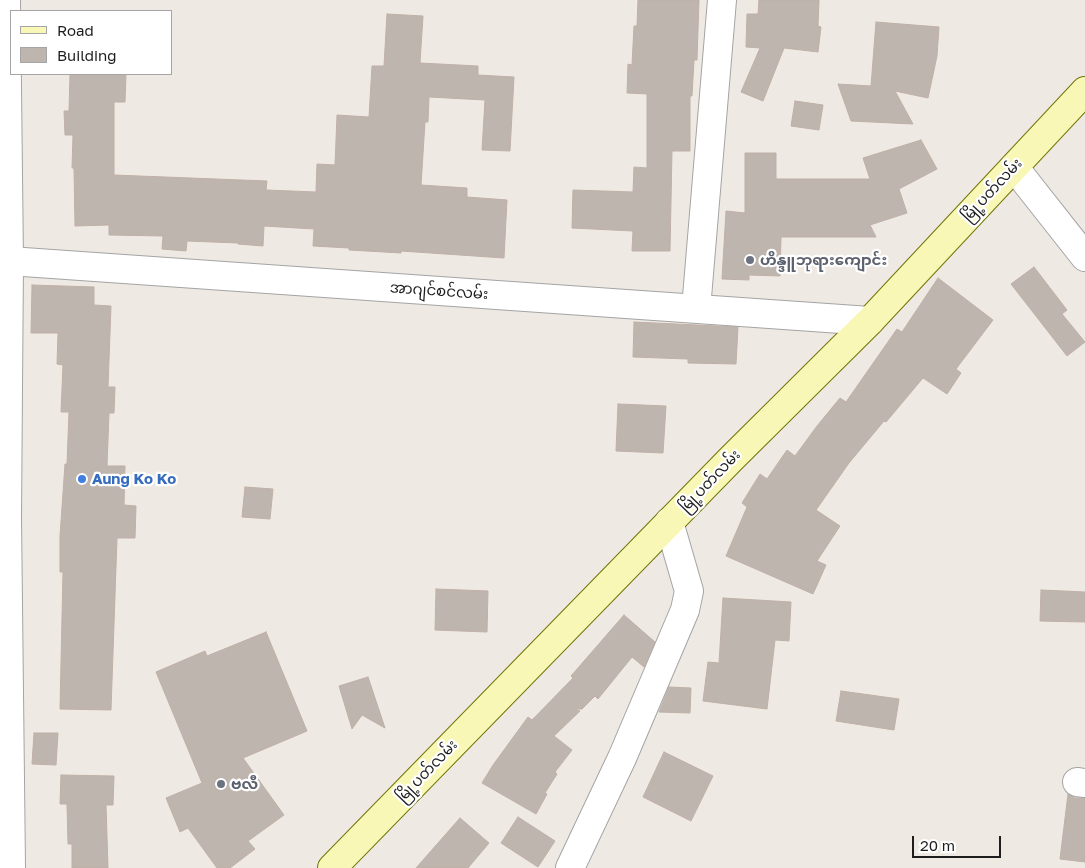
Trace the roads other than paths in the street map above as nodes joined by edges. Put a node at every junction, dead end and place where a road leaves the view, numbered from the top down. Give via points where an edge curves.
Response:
1 (6, 0) edge
2 (722, 0) edge
3 (1085, 91) edge
4 (1014, 167) junction
5 (1085, 257) edge
6 (9, 261) junction
7 (696, 309) junction
8 (870, 321) junction
9 (3, 517) edge
10 (669, 522) junction
11 (11, 868) edge
12 (332, 868) edge
13 (570, 868) edge

1 - 6 street
2 - 7 street
3 - 4 main road, မြို့ပတ်လမ်း
4 - 5 street
4 - 8 main road, မြို့ပတ်လမ်း
6 - 7 street, အာဂျင်စင်လမ်း
6 - 9 street
7 - 8 street, အာဂျင်စင်လမ်း
8 - 10 main road, မြို့ပတ်လမ်း
9 - 11 street
10 - 12 main road, မြို့ပတ်လမ်း
10 - 13 street via 689,591 685,610 622,758

